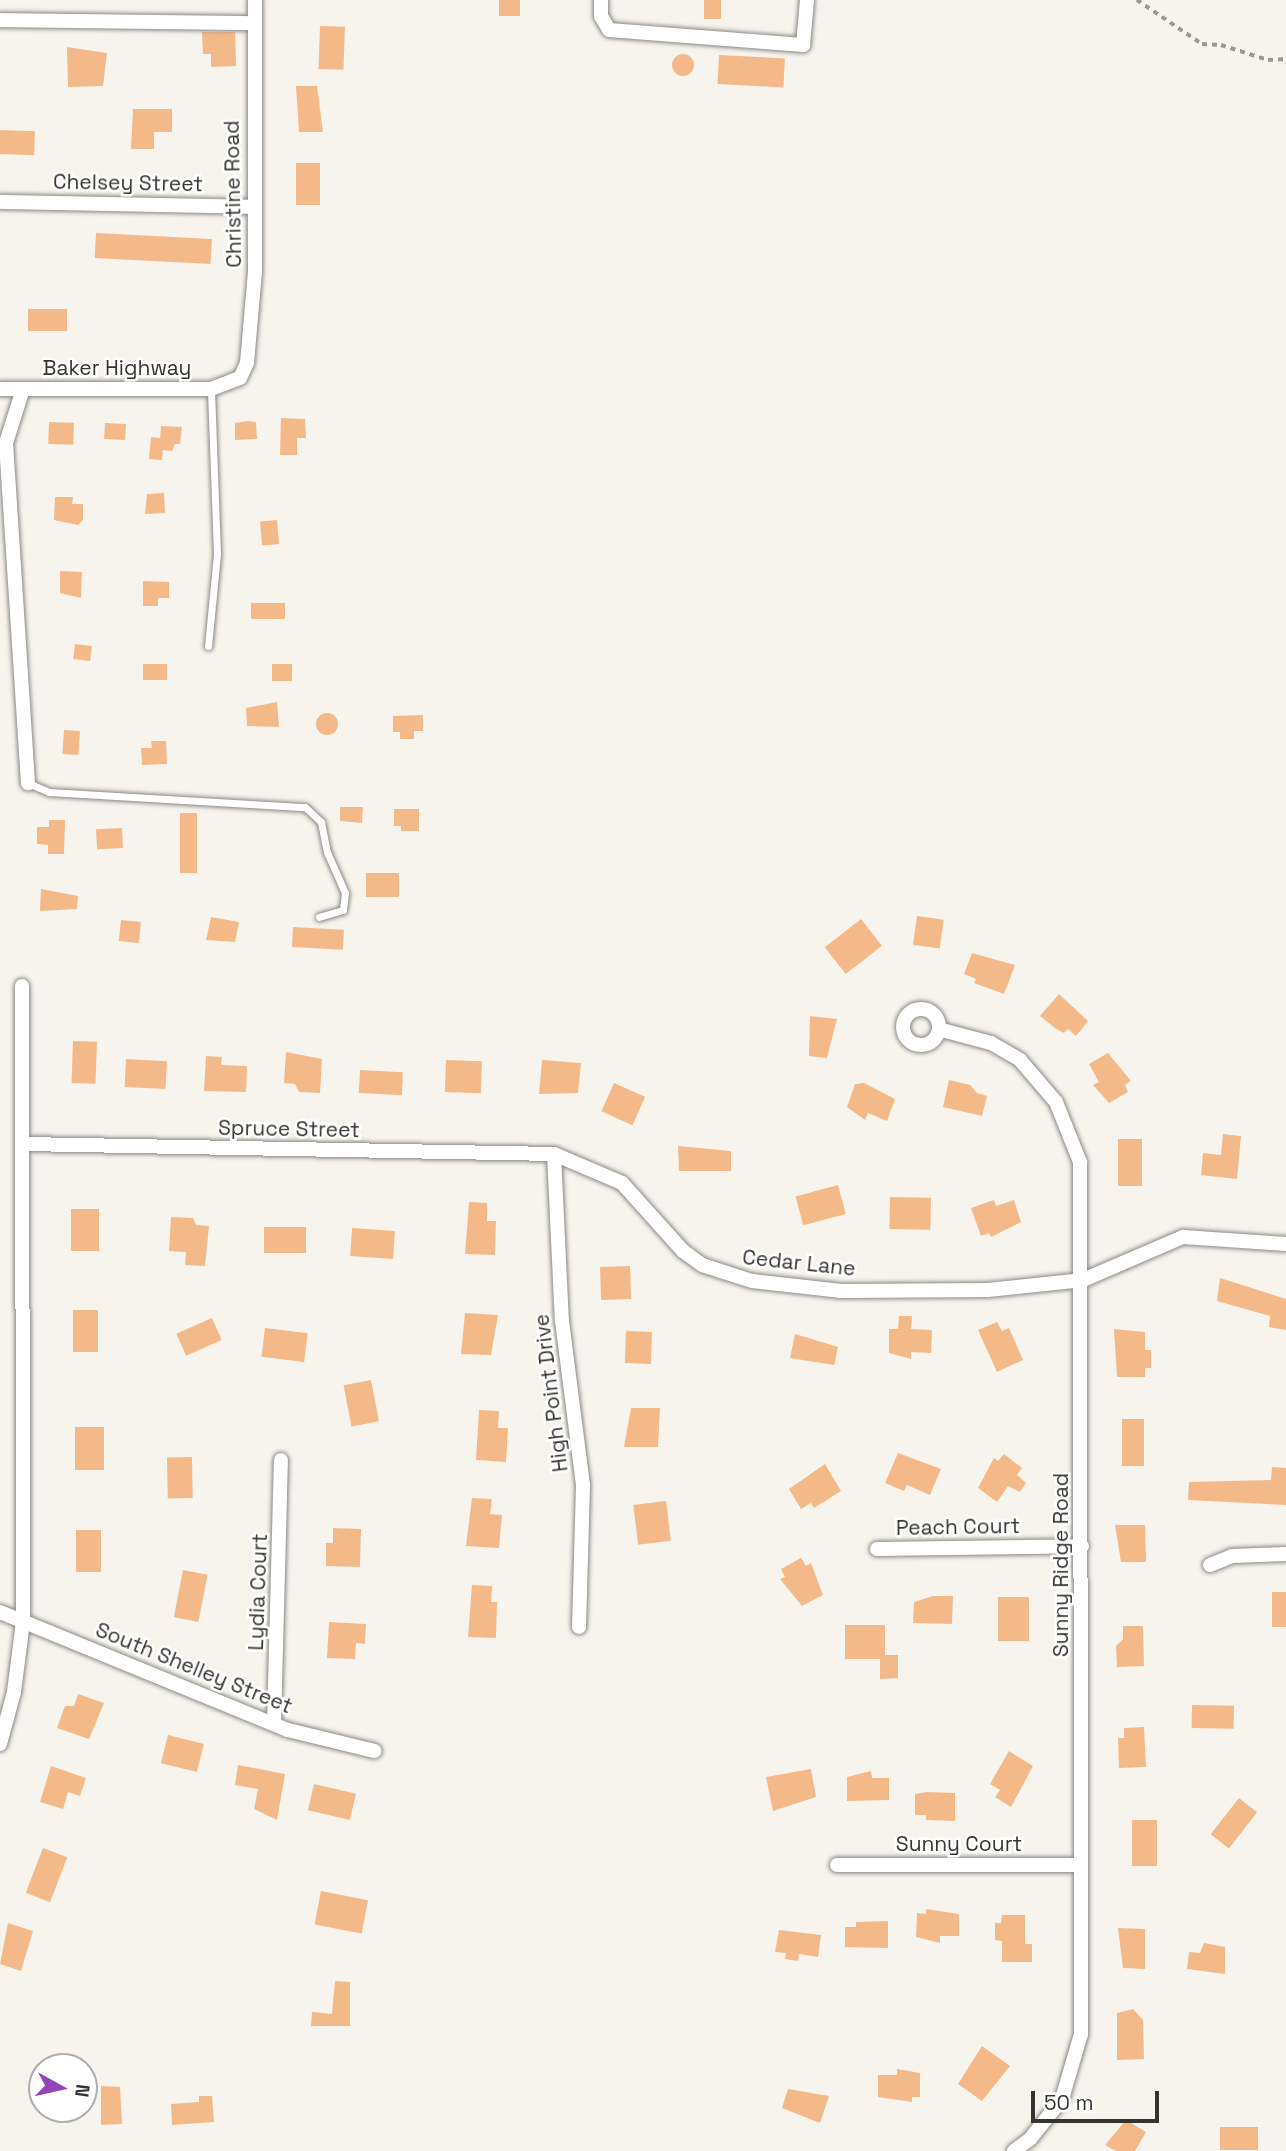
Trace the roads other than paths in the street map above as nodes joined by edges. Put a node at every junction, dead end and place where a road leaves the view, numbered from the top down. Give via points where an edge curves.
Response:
1 (255, 0) edge
2 (601, 0) edge
3 (807, 0) edge
4 (0, 20) edge
5 (254, 23) junction
6 (0, 202) edge
7 (254, 207) junction
8 (233, 383) joint
9 (0, 388) edge
10 (211, 388) junction
11 (23, 389) junction
12 (208, 646) dead end
13 (28, 783) joint
14 (319, 917) dead end
15 (22, 986) dead end
16 (942, 1030) dead end
17 (24, 1144) junction
18 (554, 1154) junction
19 (1286, 1244) edge
20 (1083, 1280) junction
21 (281, 1461) dead end
22 (1082, 1546) junction
23 (877, 1549) dead end
24 (1286, 1554) edge
25 (1210, 1565) dead end
26 (0, 1612) edge
27 (23, 1622) junction
28 (579, 1627) dead end
29 (274, 1724) junction
30 (0, 1744) edge
31 (375, 1751) dead end
32 (837, 1865) dead end
33 (1080, 1865) junction
34 (1014, 2151) edge

1 - 5 street, Christine Road
2 - 3 street via 601,16 609,30 803,45
4 - 5 street
5 - 7 street, Christine Road
6 - 7 street, Chelsey Street
7 - 8 street, Christine Road via 255,271 247,363
8 - 10 street, Baker Highway
9 - 11 street, Baker Highway
10 - 11 street, Baker Highway
10 - 12 lane via 217,554
11 - 13 street via 6,443
13 - 14 lane via 49,792 305,807 321,822 327,852 345,893 343,910
15 - 17 street
16 - 20 street, Sunny Ridge Road via 991,1043 1020,1060 1056,1102 1080,1162
17 - 18 street, Spruce Street
17 - 27 street
18 - 20 street, Cedar Lane via 622,1183 683,1251 727,1276 841,1290 988,1290
18 - 28 street, High Point Drive via 562,1321 583,1485
19 - 20 street via 1183,1237
20 - 22 street, Sunny Ridge Road
21 - 29 street, Lydia Court
22 - 23 street, Peach Court
22 - 33 street, Sunny Ridge Road
24 - 25 street via 1232,1556
26 - 27 street, South Shelley Street
27 - 29 street, South Shelley Street
27 - 30 street via 14,1692
29 - 31 street, South Shelley Street
32 - 33 street, Sunny Court
33 - 34 street, Sunny Ridge Road via 1081,2034 1075,2067 1062,2099 1030,2139

